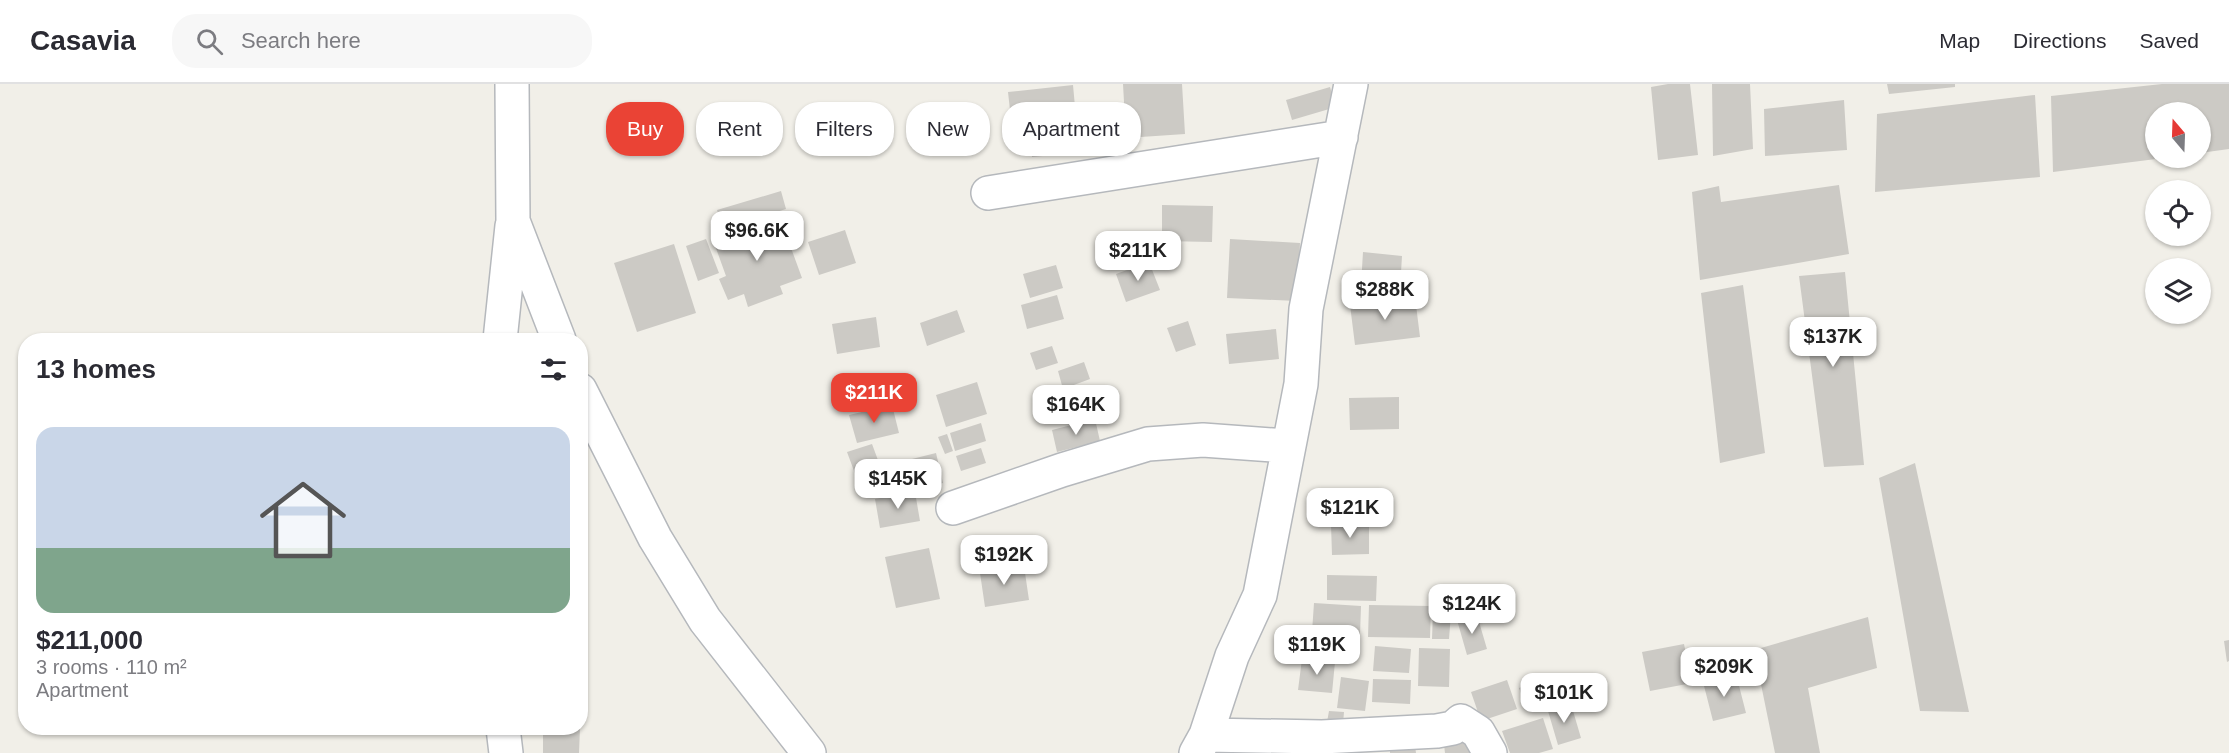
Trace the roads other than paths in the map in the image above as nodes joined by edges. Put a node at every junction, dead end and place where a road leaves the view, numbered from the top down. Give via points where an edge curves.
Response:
1 (512, 84) edge
2 (1352, 84) edge
3 (1341, 137) junction
4 (987, 193) dead end
5 (513, 221) junction
6 (501, 333) edge
7 (556, 333) edge
8 (588, 406) edge
9 (1287, 447) junction
10 (953, 508) dead end
11 (504, 735) edge
12 (1201, 744) edge
13 (506, 753) edge
14 (809, 753) edge
15 (1490, 753) edge

1 - 5 street
2 - 3 street
3 - 4 street
3 - 9 street via 1306,309 1300,384
5 - 6 street
5 - 7 street
8 - 14 street via 655,538 705,620
9 - 10 street via 1203,440 1148,444
9 - 12 street via 1260,596
11 - 13 street
12 - 15 street via 1437,731 1454,728 1461,721 1478,732

